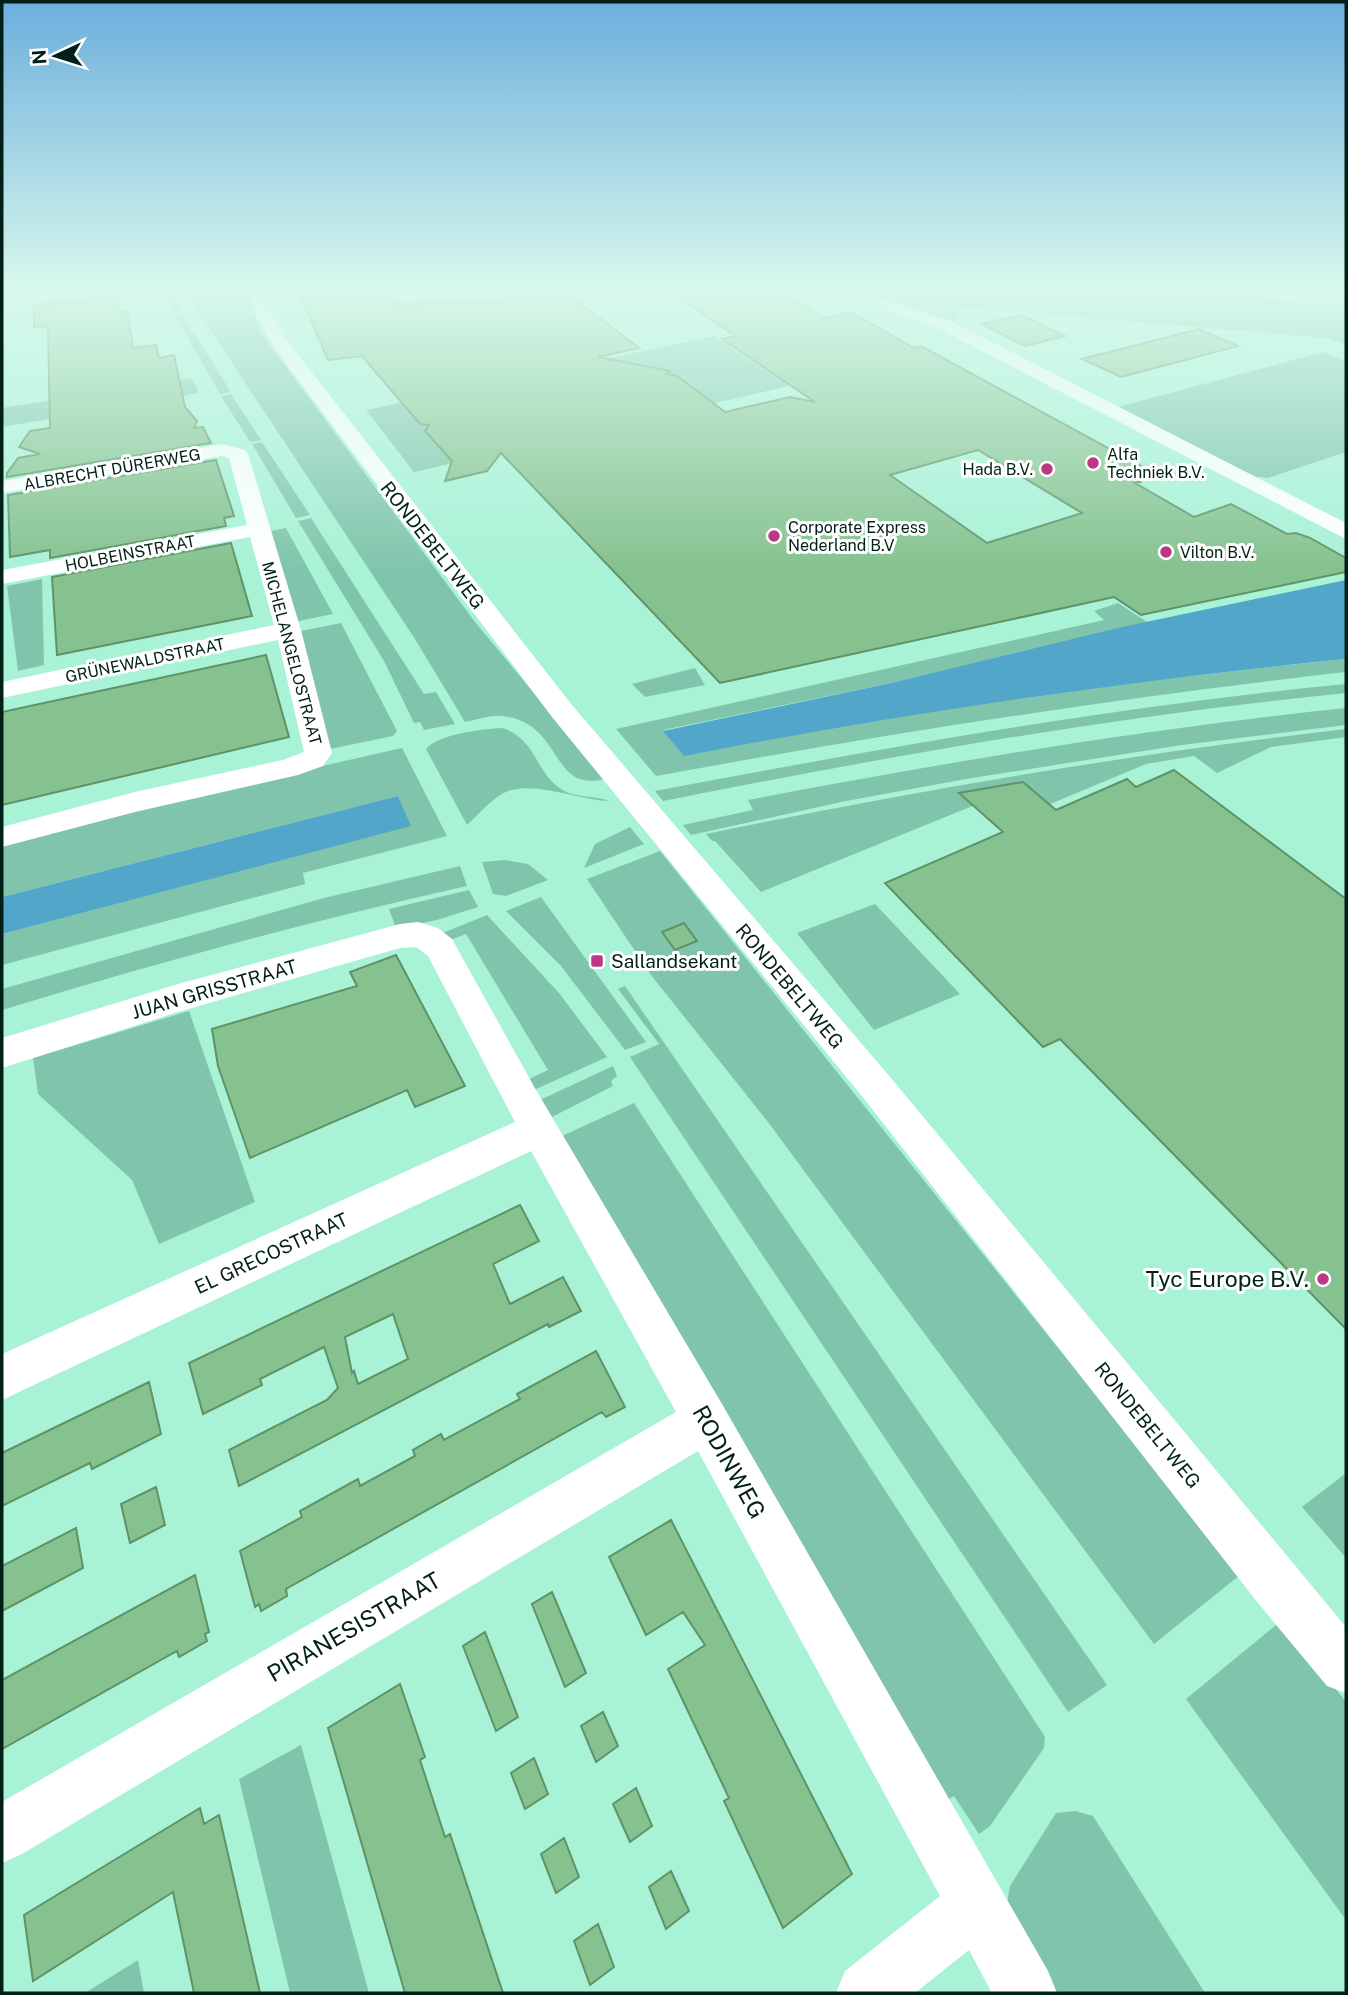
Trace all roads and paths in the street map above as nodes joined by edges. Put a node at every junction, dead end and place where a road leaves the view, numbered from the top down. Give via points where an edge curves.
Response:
1 (309, 382) edge
2 (1056, 382) edge
3 (222, 450) joint
4 (2, 487) edge
5 (259, 529) junction
6 (1346, 532) edge
7 (2, 577) edge
8 (288, 630) junction
9 (2, 690) edge
10 (2, 838) edge
11 (428, 935) joint
12 (2, 1054) edge
13 (539, 1129) junction
14 (2, 1377) edge
15 (706, 1420) junction
16 (1346, 1667) edge
17 (2, 1834) edge
18 (975, 1906) junction
19 (867, 1993) edge
20 (1026, 1993) edge

1 - 16 street, RONDEBELTWEG via 665,837 878,1089
2 - 6 street
3 - 4 street, ALBRECHT DÜRERWEG
3 - 5 street, MICHELANGELOSTRAAT via 237,454
5 - 7 street, HOLBEINSTRAAT
5 - 8 street, MICHELANGELOSTRAAT
8 - 9 street, GRÜNEWALDSTRAAT
8 - 10 street, MICHELANGELOSTRAAT via 318,753 313,760
11 - 12 street, JUAN GRISSTRAAT via 400,936 178,998
11 - 13 street, RODINWEG via 440,948
13 - 14 street, EL GRECOSTRAAT
13 - 15 street, RODINWEG
15 - 17 street, PIRANESISTRAAT
15 - 18 street, RODINWEG
18 - 19 street
18 - 20 street, RODINWEG

